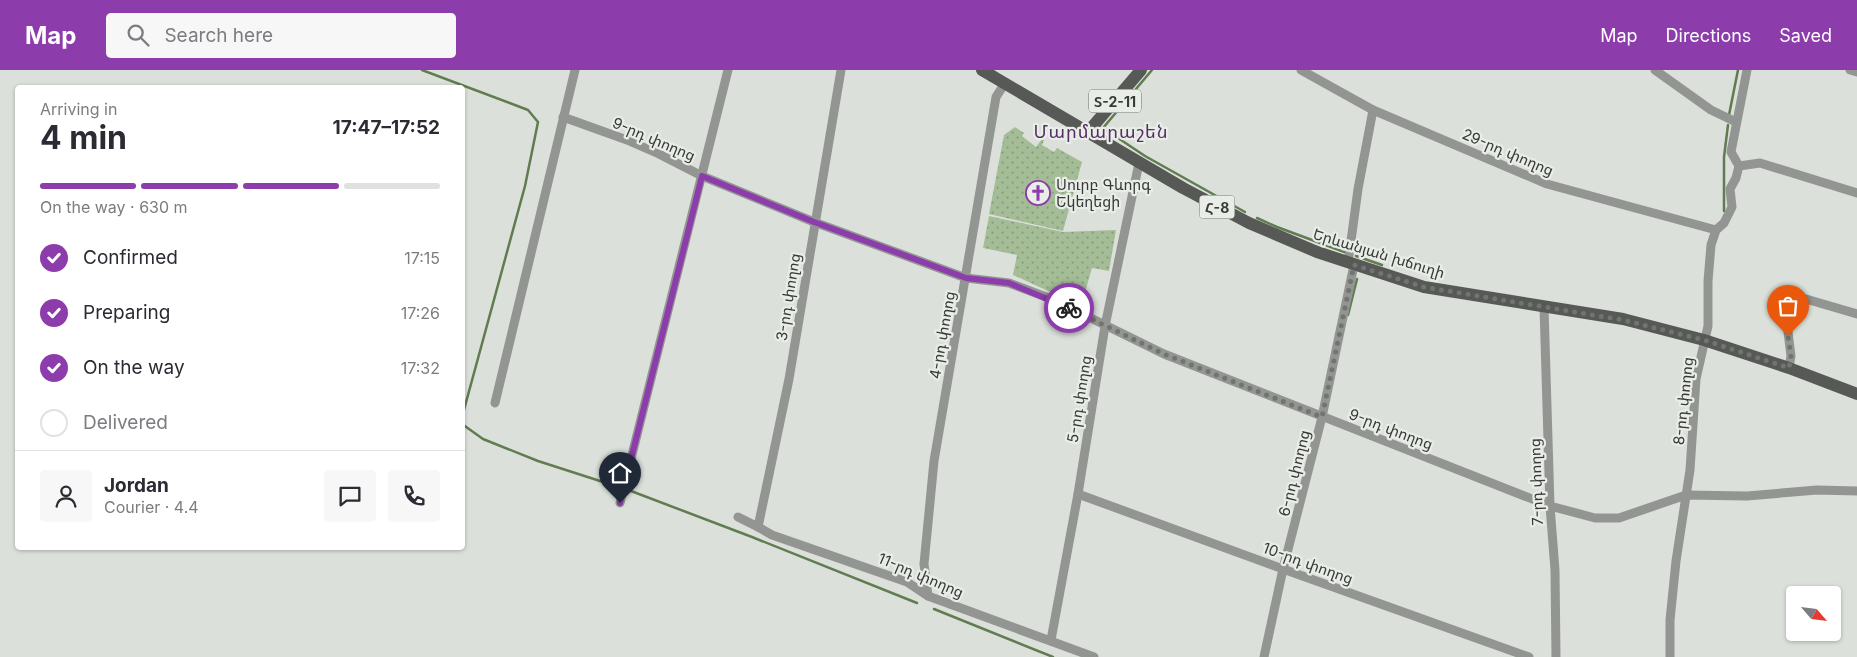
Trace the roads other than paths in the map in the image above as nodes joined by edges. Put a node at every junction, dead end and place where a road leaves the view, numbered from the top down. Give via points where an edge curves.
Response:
1 (575, 70) edge
2 (728, 70) edge
3 (841, 70) edge
4 (982, 70) edge
5 (1141, 70) edge
6 (1301, 70) edge
7 (1655, 70) edge
8 (1747, 70) edge
9 (1850, 70) edge
10 (1857, 72) edge
11 (1005, 83) junction
12 (1373, 110) junction
13 (563, 118) junction
14 (1736, 122) junction
15 (1088, 132) junction
16 (1139, 163) junction
17 (1739, 166) junction
18 (702, 176) junction
19 (1857, 193) edge
20 (814, 222) junction
21 (1716, 230) junction
22 (1351, 264) junction
23 (966, 278) junction
24 (1544, 307) junction
25 (1857, 314) edge
26 (1105, 326) junction
27 (1704, 340) junction
28 (1789, 368) junction
29 (1857, 394) edge
30 (495, 403) dead end
31 (1322, 417) junction
32 (1857, 491) edge
33 (1078, 494) junction
34 (1686, 494) junction
35 (620, 503) dead end
36 (1550, 506) junction
37 (738, 517) dead end
38 (758, 527) junction
39 (1283, 569) junction
40 (928, 596) junction
41 (1051, 640) junction
42 (1094, 657) edge
43 (1264, 657) edge
44 (1529, 657) edge
45 (1556, 657) edge
46 (1670, 657) edge

1 - 13 street
2 - 18 street
3 - 20 street, 3-րդ փողոց
4 - 11 main road, Երևանյան խճուղի / Հ-8
5 - 15 main road, Տ-2-11
6 - 12 street, 29-րդ փողոց
7 - 14 street via 1711,110
8 - 14 street
9 - 10 street
11 - 15 main road, Երևանյան խճուղի / Հ-8
11 - 23 street, 4-րդ փողոց via 996,97
12 - 21 street, 29-րդ փողոց via 1546,184
12 - 22 street, 6-րդ փողոց via 1358,189
13 - 18 street, 9-րդ փողոց via 627,140
13 - 30 street
14 - 17 street via 1731,152
15 - 16 main road, Երևանյան խճուղի / Հ-8
16 - 22 main road, Երևանյան խճուղի / Հ-8 via 1249,222
16 - 26 street, 5-րդ փողոց
17 - 19 street via 1760,162
17 - 21 street, 8-րդ փողոց via 1730,189 1732,207 1724,223
18 - 20 street, 9-րդ փողոց
18 - 35 street
20 - 23 street, 9-րդ փողոց
20 - 38 street, 3-րդ փողոց via 789,379
21 - 27 street, 8-րդ փողոց via 1711,245 1708,326
22 - 24 main road, Երևանյան խճուղի / Հ-8 via 1424,287
22 - 31 street, 6-րդ փողոց
23 - 26 street, 9-րդ փողոց via 1009,283 1054,300
23 - 40 street, 4-րդ փողոց via 934,461 924,564
24 - 27 main road, Երևանյան խճուղի / Հ-8 via 1623,320
24 - 36 street, 7-րդ փողոց
25 - 28 street via 1806,299 1792,300 1785,308 1791,356
26 - 31 street, 9-րդ փողոց via 1164,354
26 - 33 street, 5-րդ փողոց
27 - 28 main road, Երևանյան խճուղի / Հ-8
27 - 34 street, 8-րդ փողոց via 1696,379
28 - 29 main road, Երևանյան խճուղի / Հ-8
31 - 36 street, 9-րդ փողոց
31 - 39 street, 6-րդ փողոց
32 - 34 street via 1817,490 1747,496
33 - 39 street, 10-րդ փողոց
33 - 41 street, 5-րդ փողոց
34 - 36 street, 9-րդ փողոց via 1619,518 1595,518
34 - 46 street, 8-րդ փողոց via 1670,620
36 - 45 street, 7-րդ փողոց
37 - 38 street, 11-րդ փողոց
38 - 40 street, 11-րդ փողոց via 772,536 907,582
39 - 43 street, 6-րդ փողոց
39 - 44 street, 10-րդ փողոց
40 - 41 street, 11-րդ փողոց
41 - 42 street, 11-րդ փողոց

